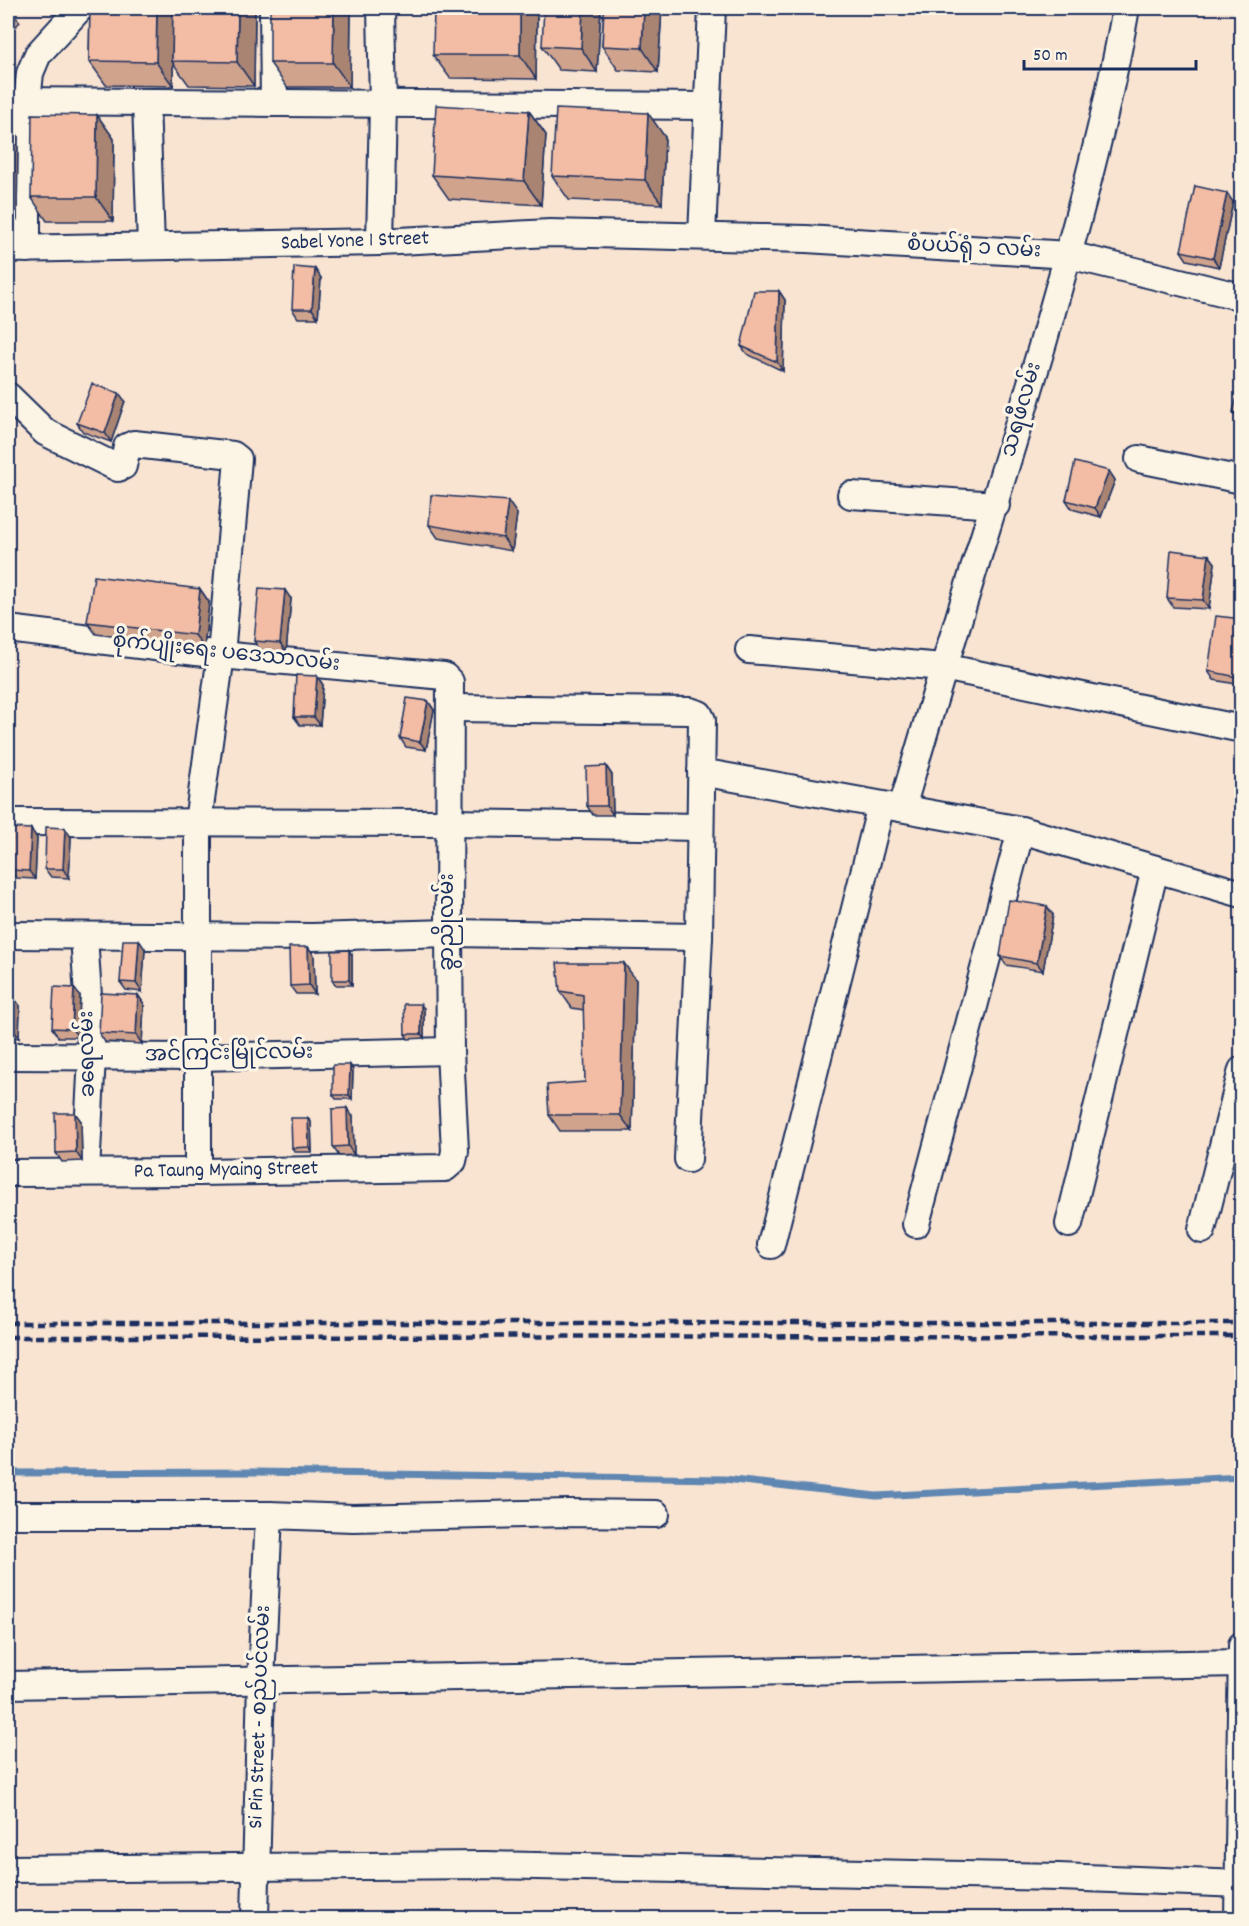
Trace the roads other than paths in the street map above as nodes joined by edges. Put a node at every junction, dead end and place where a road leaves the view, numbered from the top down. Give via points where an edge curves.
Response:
1 (81, 8) edge
2 (273, 8) edge
3 (381, 8) edge
4 (712, 8) edge
5 (1126, 8) edge
6 (17, 101) edge
7 (146, 102) junction
8 (274, 103) junction
9 (383, 104) junction
10 (707, 106) junction
11 (702, 236) junction
12 (380, 242) junction
13 (151, 246) junction
14 (17, 249) edge
15 (1069, 255) junction
16 (1242, 297) edge
17 (8, 396) edge
18 (1139, 459) dead end
19 (1242, 480) edge
20 (851, 495) dead end
21 (996, 504) junction
22 (8, 629) edge
23 (749, 650) dead end
24 (221, 655) junction
25 (943, 666) junction
26 (444, 676) joint
27 (450, 708) junction
28 (1242, 729) edge
29 (701, 772) junction
30 (892, 806) junction
31 (8, 822) edge
32 (198, 822) junction
33 (449, 823) junction
34 (700, 827) junction
35 (1020, 830) junction
36 (1155, 869) junction
37 (1242, 894) edge
38 (449, 933) junction
39 (8, 935) edge
40 (84, 936) junction
41 (198, 936) junction
42 (699, 937) junction
43 (450, 1051) junction
44 (8, 1056) edge
45 (92, 1056) junction
46 (198, 1057) junction
47 (1242, 1070) edge
48 (688, 1159) dead end
49 (445, 1168) joint
50 (198, 1172) junction
51 (8, 1173) edge
52 (86, 1173) junction
53 (916, 1224) dead end
54 (1069, 1224) dead end
55 (1202, 1230) dead end
56 (771, 1245) dead end
57 (657, 1514) dead end
58 (8, 1515) edge
59 (269, 1515) junction
60 (1242, 1646) edge
61 (1241, 1664) edge
62 (261, 1680) junction
63 (8, 1685) edge
64 (255, 1866) junction
65 (8, 1869) edge
66 (1240, 1884) edge
67 (255, 1918) edge
68 (1238, 1918) edge

1 - 6 street via 38,54
2 - 8 street
3 - 9 street
4 - 10 street
5 - 15 street, သရဖီလမ်း
6 - 7 street
6 - 14 street
7 - 8 street
7 - 13 street
8 - 9 street
9 - 10 street
9 - 12 street
10 - 11 street
11 - 12 street, Sabel Yone 1 Street via 550,233
11 - 15 street, စံပယ်ရုံ ၁ လမ်း
12 - 13 street, Sabel Yone 1 Street
13 - 14 street, Sabel Yone 1 Street
15 - 16 street, စံပယ်ရုံ ၁ လမ်း
15 - 21 street, သရဖီလမ်း
17 - 24 street via 45,432 118,468 123,466 127,447 134,444 233,455 238,459
18 - 19 street
20 - 21 street
21 - 25 street, သရဖီလမ်း
22 - 24 street, စိုက်ပျိုးရေး ပဒေသာလမ်း
23 - 25 street
24 - 26 street, စိုက်ပျိုးရေး ပဒေသာလမ်း
24 - 32 street
25 - 28 street
25 - 30 street, သရဖီလမ်း
26 - 27 street, ခွာညိုလမ်း via 450,682
27 - 29 street via 690,711 702,720
27 - 33 street, ခွာညိုလမ်း
29 - 30 street
29 - 34 street
30 - 35 street
30 - 56 street, သရဖီလမ်း
31 - 32 street
32 - 33 street
32 - 41 street
33 - 34 street
33 - 38 street, ခွာညိုလမ်း
34 - 42 street
35 - 36 street
35 - 53 street
36 - 37 street
36 - 54 street
38 - 41 street
38 - 42 street
38 - 43 street, ခွာညိုလမ်း
39 - 40 street
40 - 41 street
40 - 45 street, ခရေလမ်း
41 - 46 street
42 - 48 street
43 - 46 street, အင်ကြင်းမြိုင်လမ်း
43 - 49 street, ခွာညိုလမ်း via 455,1151 453,1161
44 - 45 street, အင်ကြင်းမြိုင်လမ်း
45 - 46 street, အင်ကြင်းမြိုင်လမ်း
45 - 52 street, ခရေလမ်း
46 - 50 street
47 - 55 street
49 - 50 street, Pa Taung Myaing Street
50 - 52 street, Pa Taung Myaing Street
51 - 52 street, Pa Taung Myaing Street
57 - 59 street via 354,1518
58 - 59 street
59 - 62 street, Si Pin Street - စည်ပင်လမ်း
60 - 61 street
61 - 62 street
61 - 66 street
62 - 63 street
62 - 64 street, Si Pin Street - စည်ပင်လမ်း
64 - 65 street
64 - 66 street via 485,1865
64 - 67 street, Si Pin Street - စည်ပင်လမ်း
66 - 68 street

